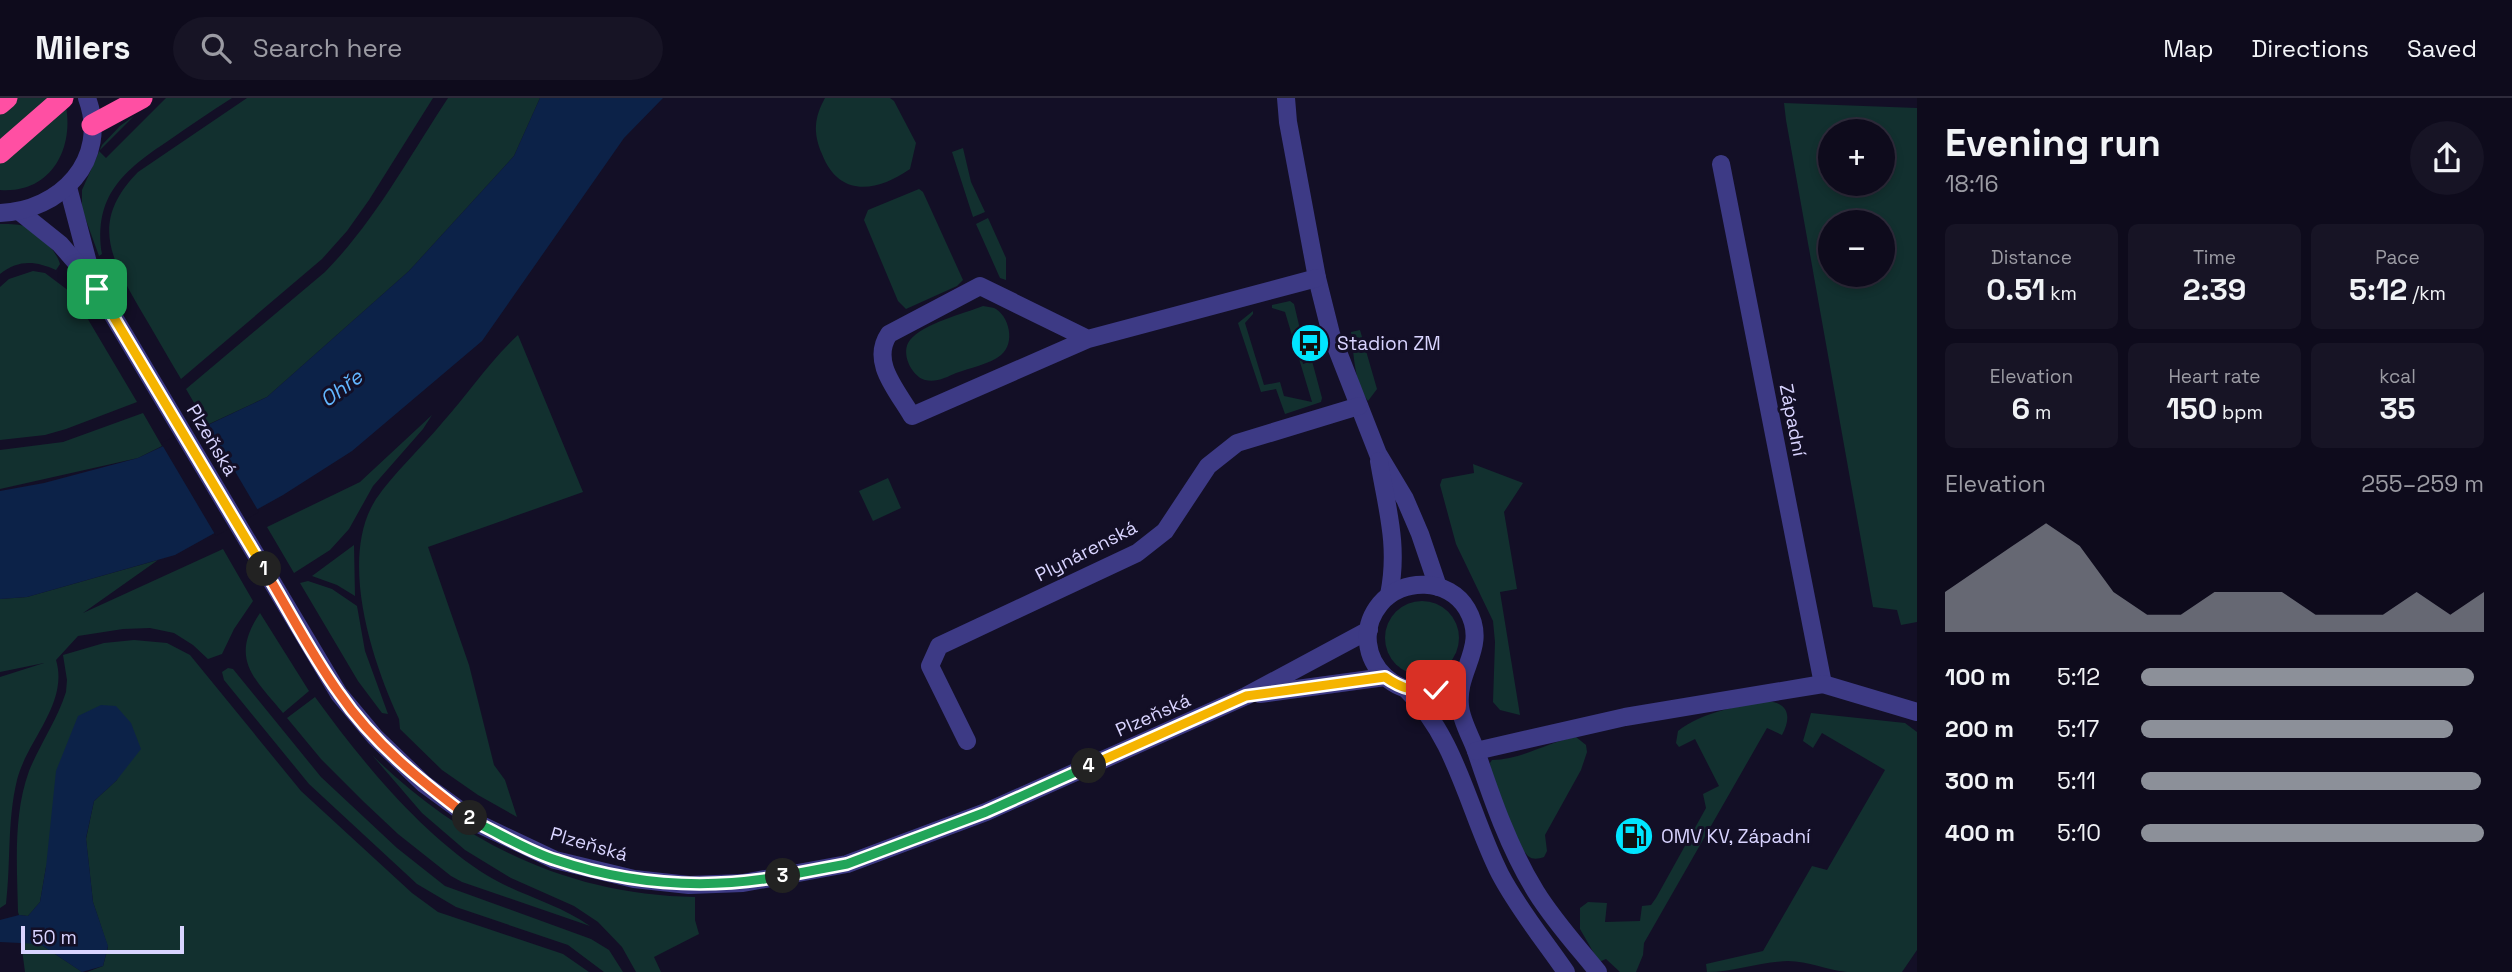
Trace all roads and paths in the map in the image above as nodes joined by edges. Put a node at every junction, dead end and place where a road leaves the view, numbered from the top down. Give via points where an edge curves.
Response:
1 (7, 98) edge
2 (63, 98) edge
3 (87, 98) edge
4 (142, 98) edge
5 (1286, 98) edge
6 (0, 104) edge
7 (92, 125) junction
8 (0, 153) edge
9 (1721, 164) dead end
10 (68, 187) junction
11 (20, 212) junction
12 (0, 214) edge
13 (1317, 278) junction
14 (95, 285) junction
15 (1088, 339) junction
16 (1359, 406) junction
17 (1378, 454) junction
18 (1438, 587) junction
19 (1389, 595) junction
20 (1368, 631) junction
21 (1465, 671) junction
22 (1385, 677) junction
23 (1823, 684) junction
24 (1406, 689) junction
25 (1246, 696) junction
26 (1917, 712) edge
27 (967, 741) dead end
28 (1476, 751) junction
29 (1566, 972) edge
30 (1598, 972) edge

1 - 6 highway
2 - 8 highway
3 - 7 street
4 - 7 highway
5 - 13 street
7 - 10 street via 81,169
9 - 23 street, Západní
10 - 11 street via 46,203
10 - 14 street, Plzeňská
11 - 12 street
11 - 14 street, Plzeňská via 60,244
13 - 15 street
13 - 16 street via 1331,334
14 - 25 street, Plzeňská via 339,694 424,784 479,824 555,860 634,879 689,885 743,883 847,864 986,812
15 - 15 street via 980,286 890,334 881,345 881,363 912,416
16 - 17 street
16 - 27 street, Plynárenská via 1237,443 1208,466 1165,531 1137,554 939,646 930,666
17 - 18 street via 1405,499
17 - 19 street via 1394,541
18 - 19 street via 1421,584
18 - 21 street via 1465,606 1473,622 1476,639
19 - 20 street via 1379,605
20 - 22 street via 1369,647
20 - 25 street, Plzeňská
21 - 24 street via 1436,690
21 - 28 street via 1460,708
22 - 24 street
22 - 25 street, Plzeňská
23 - 26 street
23 - 28 street via 1625,717
24 - 29 street via 1441,733 1501,876
28 - 30 street via 1489,795 1536,892

